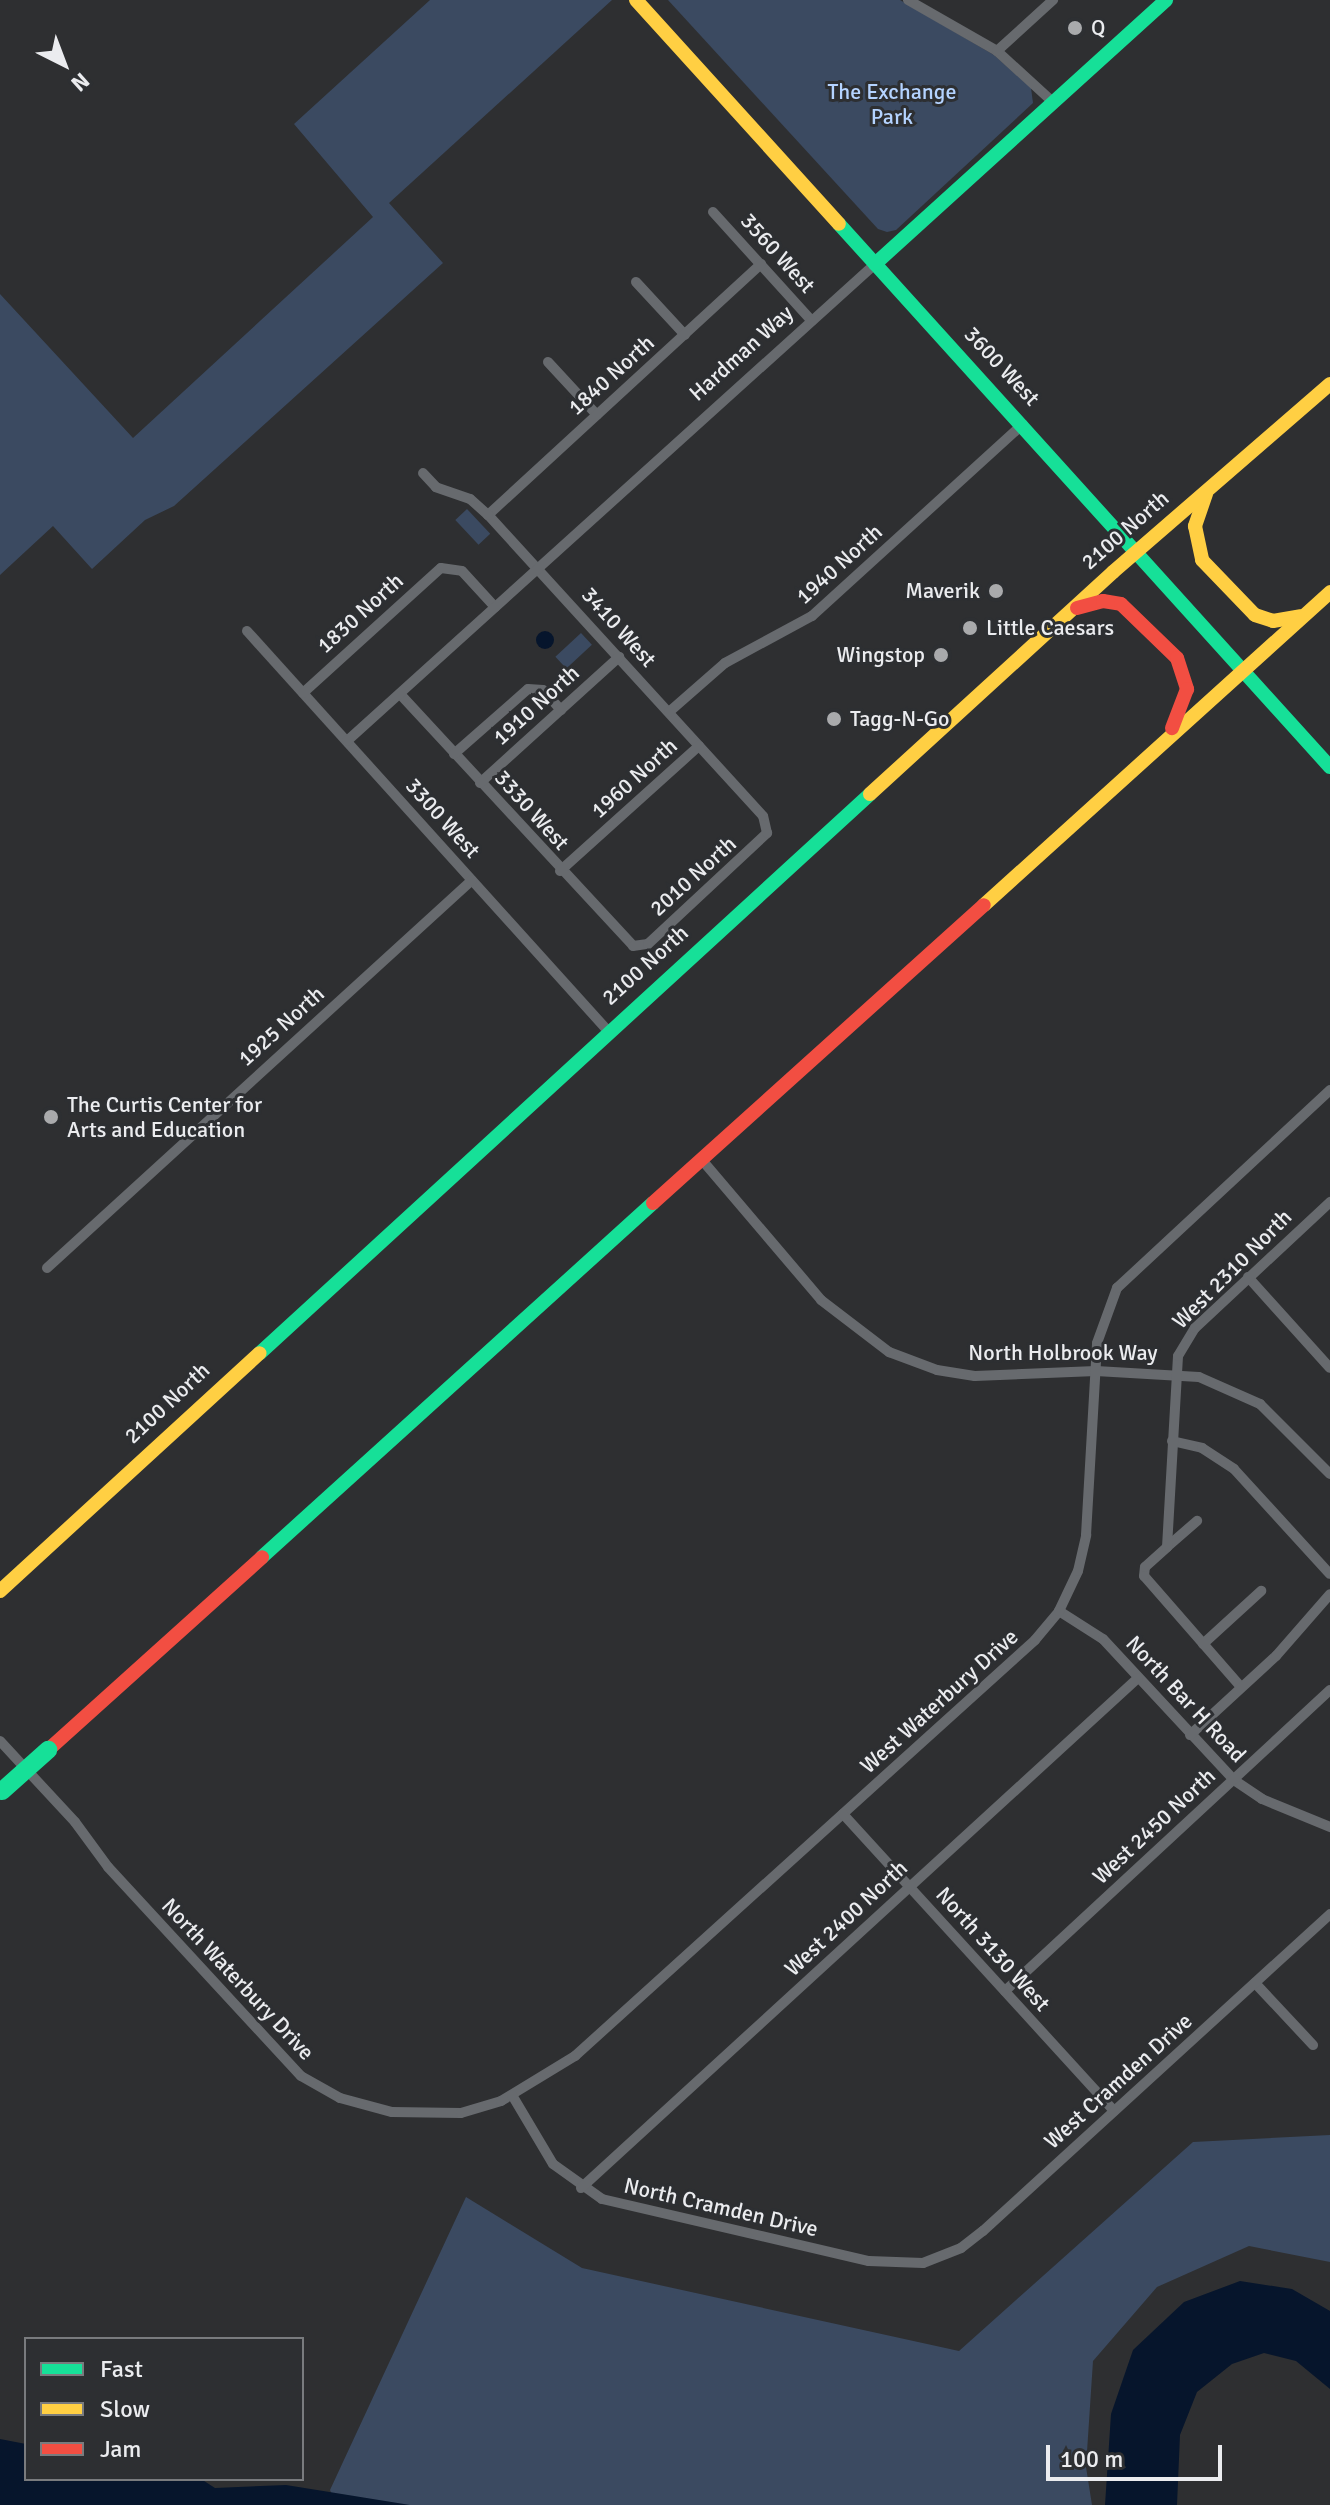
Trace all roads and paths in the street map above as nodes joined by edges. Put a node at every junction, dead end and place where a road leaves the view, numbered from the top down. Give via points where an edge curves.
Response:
1 (636, 0) edge
2 (908, 0) edge
3 (1053, 0) edge
4 (1166, 0) edge
5 (997, 51) junction
6 (1054, 103) junction
7 (713, 212) dead end
8 (761, 264) junction
9 (875, 264) junction
10 (636, 282) dead end
11 (812, 321) junction
12 (685, 335) junction
13 (548, 362) dead end
14 (1330, 384) edge
15 (597, 415) junction
16 (1023, 424) junction
17 (423, 473) dead end
18 (1212, 485) junction
19 (488, 515) junction
20 (1134, 553) junction
21 (538, 568) junction
22 (1330, 592) edge
23 (495, 607) junction
24 (1069, 612) junction
25 (1306, 614) junction
26 (247, 631) dead end
27 (619, 657) junction
28 (1242, 671) junction
29 (303, 693) junction
30 (400, 694) junction
31 (561, 710) junction
32 (669, 712) junction
33 (347, 741) junction
34 (1161, 743) junction
35 (699, 746) junction
36 (454, 754) junction
37 (1330, 767) edge
38 (480, 783) junction
39 (768, 828) joint
40 (560, 871) junction
41 (472, 880) junction
42 (638, 947) joint
43 (608, 1031) junction
44 (1330, 1090) edge
45 (702, 1160) junction
46 (1330, 1202) edge
47 (47, 1268) dead end
48 (1248, 1277) junction
49 (1330, 1368) edge
50 (1096, 1371) junction
51 (1175, 1373) junction
52 (1172, 1441) junction
53 (1330, 1474) edge
54 (1197, 1521) dead end
55 (1167, 1547) junction
56 (1330, 1574) edge
57 (0, 1591) edge
58 (1261, 1591) dead end
59 (1330, 1594) edge
60 (1059, 1611) junction
61 (1203, 1644) junction
62 (1138, 1678) junction
63 (1241, 1687) junction
64 (1330, 1690) edge
65 (1190, 1735) junction
66 (0, 1741) edge
67 (1234, 1780) junction
68 (1, 1792) edge
69 (843, 1814) junction
70 (1330, 1827) edge
71 (910, 1887) junction
72 (1330, 1914) edge
73 (1255, 1983) junction
74 (1005, 1991) junction
75 (1313, 2045) dead end
76 (512, 2095) junction
77 (1114, 2111) junction
78 (581, 2188) junction
79 (923, 2263) joint

1 - 9 main road, 3600 West
2 - 5 street
3 - 5 street
4 - 6 main road, Hardman Way
5 - 6 street
6 - 9 main road, Hardman Way
7 - 8 street, 3560 West
8 - 11 street, 3560 West
8 - 12 street, 1840 North
9 - 11 street, Hardman Way
9 - 16 main road, 3600 West
10 - 12 street
11 - 21 street, Hardman Way
12 - 15 street, 1840 North
13 - 15 street
14 - 18 main road, 2100 North
15 - 19 street, 1840 North
16 - 20 main road, 3600 West
16 - 32 street, 1940 North via 812,616 725,663
17 - 19 street, 3410 West via 436,487 470,499
18 - 20 main road, 2100 North
18 - 25 main road via 1195,526 1202,560 1255,615 1282,621
19 - 21 street, 3410 West
20 - 24 main road, 2100 North
20 - 28 main road, 3600 West
21 - 23 street, Hardman Way
21 - 27 street, 3410 West
22 - 25 main road
23 - 29 street, 1830 North via 462,571 446,567
23 - 30 street, Hardman Way
24 - 34 main road via 1094,602 1121,604 1177,658 1187,689
24 - 43 main road, 2100 North
25 - 28 main road
26 - 29 street, 3300 West
27 - 31 street, 1910 North
27 - 32 street, 3410 West
28 - 34 main road
28 - 37 main road, 3600 West
29 - 33 street, 3300 West
30 - 33 street, Hardman Way
30 - 36 street, 3330 West
31 - 36 street via 543,690 528,689
31 - 38 street, 1910 North
32 - 35 street, 3410 West
33 - 41 street, 3300 West
34 - 45 main road
35 - 39 street, 3410 West
35 - 40 street, 1960 North
36 - 38 street, 3330 West
38 - 40 street, 3330 West
39 - 42 street, 2010 North via 762,841 648,944
40 - 42 street, 3330 West via 624,942
41 - 43 street, 3300 West
41 - 47 street, 1925 North
43 - 57 main road, 2100 North
44 - 50 street, West Waterbury Drive via 1117,1288 1097,1343
45 - 50 street, North Holbrook Way via 821,1300 889,1352 937,1370 975,1376
45 - 68 main road, bridge
46 - 48 street, West 2310 North
48 - 49 street
48 - 51 street, West 2310 North via 1183,1344
50 - 51 street, North Holbrook Way
50 - 60 street, West Waterbury Drive via 1086,1535 1078,1571
51 - 52 street, West 2310 North
51 - 53 street, North Holbrook Way via 1221,1384 1260,1404
52 - 55 street, West 2310 North
52 - 56 street via 1202,1448 1234,1469
54 - 55 street
55 - 61 street via 1143,1572
58 - 61 street
59 - 63 street
60 - 62 street, North Bar H Road via 1103,1639
60 - 69 street, West Waterbury Drive via 986,1689
61 - 63 street
62 - 65 street, North Bar H Road
62 - 71 street, West 2400 North
63 - 65 street
64 - 67 street, West 2450 North
65 - 67 street, North Bar H Road
66 - 76 street, North Waterbury Drive via 301,2076 357,2104 410,2114 461,2113
67 - 70 street, North Bar H Road via 1262,1799
67 - 74 street, West 2450 North
69 - 71 street, North 3130 West
69 - 76 street, West Waterbury Drive via 575,2056
71 - 74 street, North 3130 West
71 - 78 street, West 2400 North
72 - 73 street, West Cramden Drive
73 - 75 street
73 - 77 street, West Cramden Drive
74 - 77 street, North 3130 West
76 - 78 street, North Cramden Drive via 553,2164
77 - 79 street, West Cramden Drive via 983,2231 961,2248
78 - 79 street, North Cramden Drive via 633,2208 869,2261

